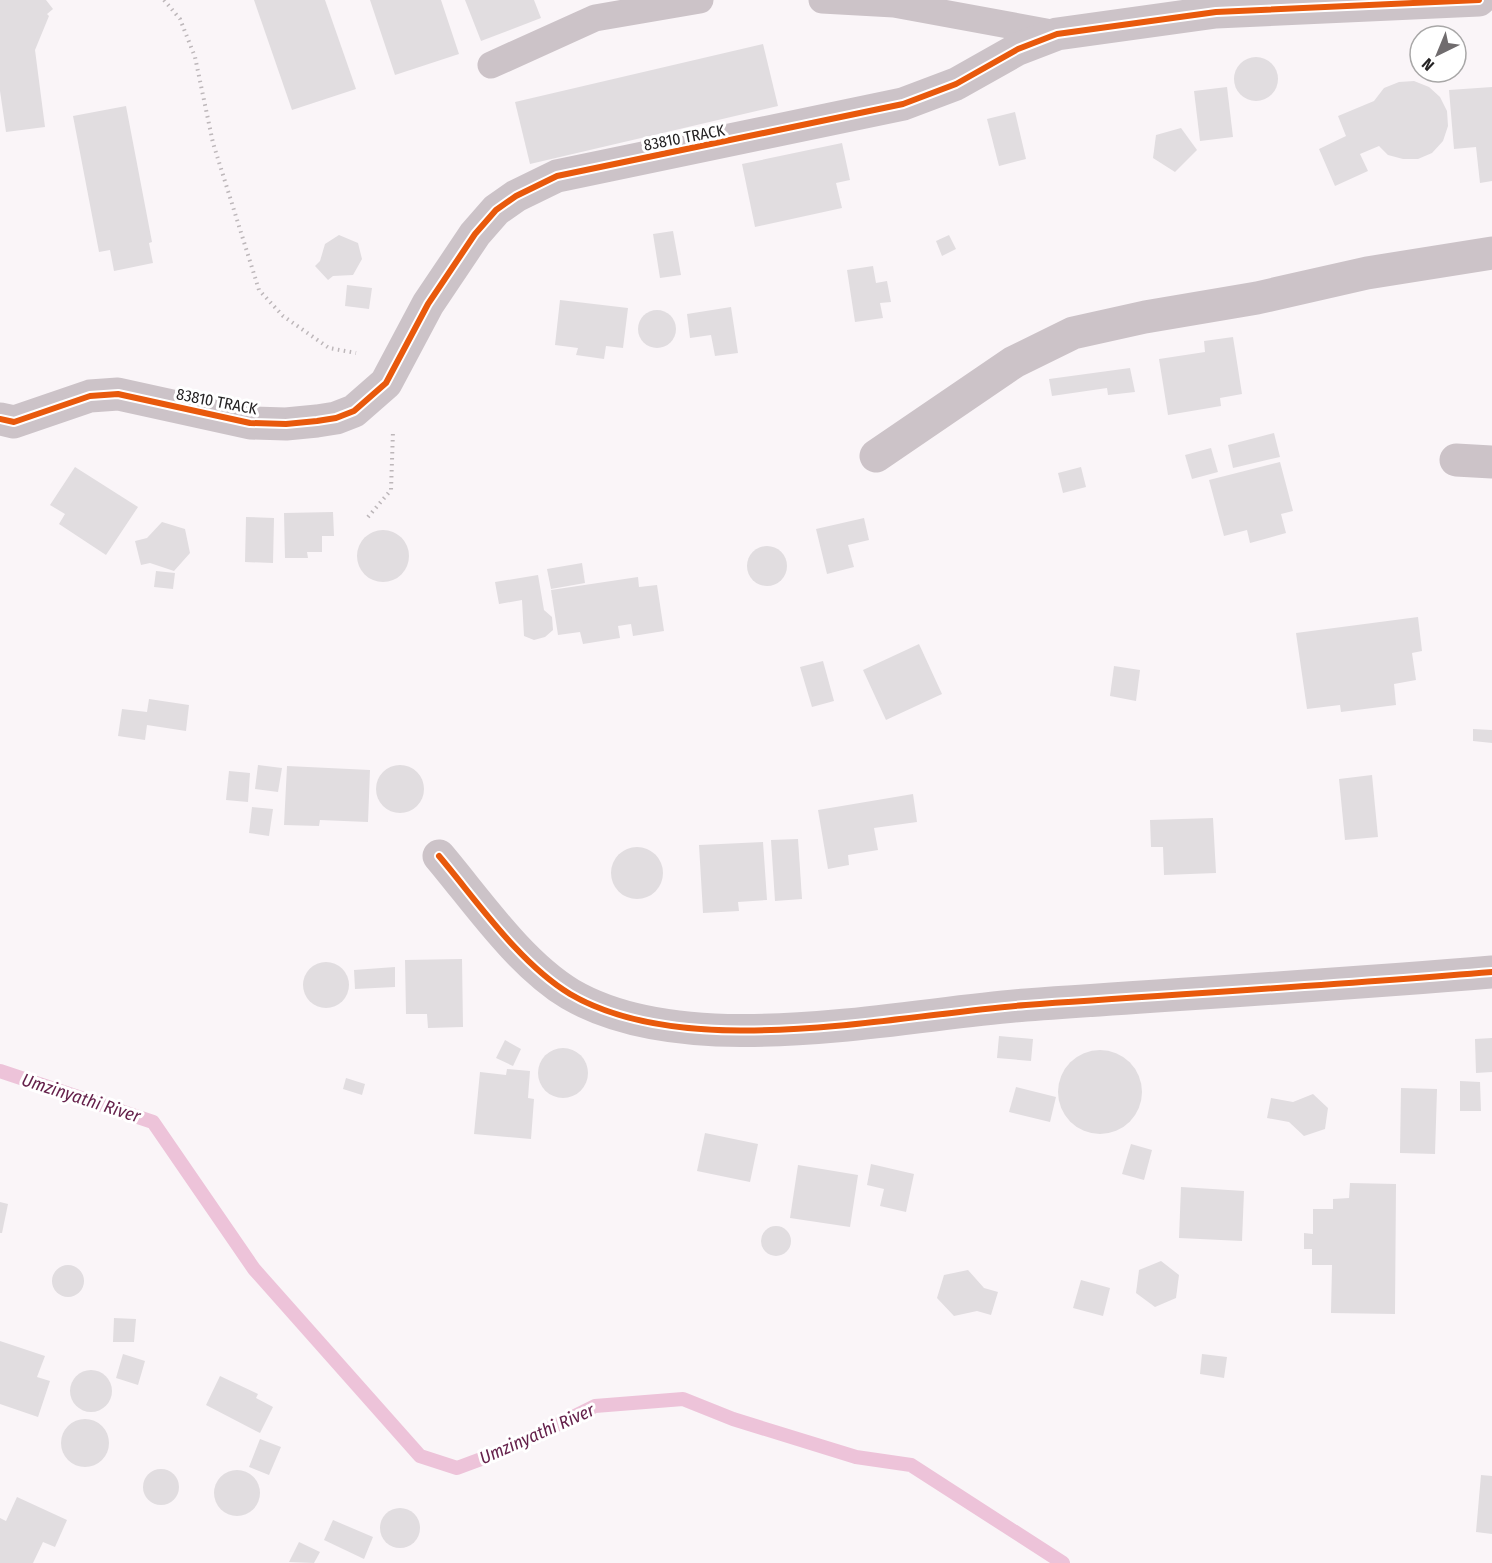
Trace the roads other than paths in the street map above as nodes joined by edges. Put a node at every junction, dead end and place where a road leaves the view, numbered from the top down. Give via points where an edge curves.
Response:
1 (700, 0) edge
2 (822, 0) edge
3 (1479, 0) edge
4 (591, 9) edge
5 (1057, 34) junction
6 (491, 65) dead end
7 (1492, 253) edge
8 (0, 419) edge
9 (876, 456) dead end
10 (1456, 460) dead end
11 (1492, 462) edge
12 (439, 856) dead end
13 (1492, 972) edge

1 - 4 lane
2 - 5 lane via 894,4
3 - 5 street, 83810 TRACK via 1216,12
4 - 6 lane
5 - 8 street, 83810 TRACK via 1018,49 956,84 903,104 557,176 536,186 496,210 475,234 428,304 386,383 369,401 336,418 286,424 249,423 118,394 90,396 14,422
7 - 9 street via 1367,273 1073,333 1014,362
10 - 11 street
12 - 13 street via 531,963 571,994 639,1021 710,1029 825,1028 1021,1006

